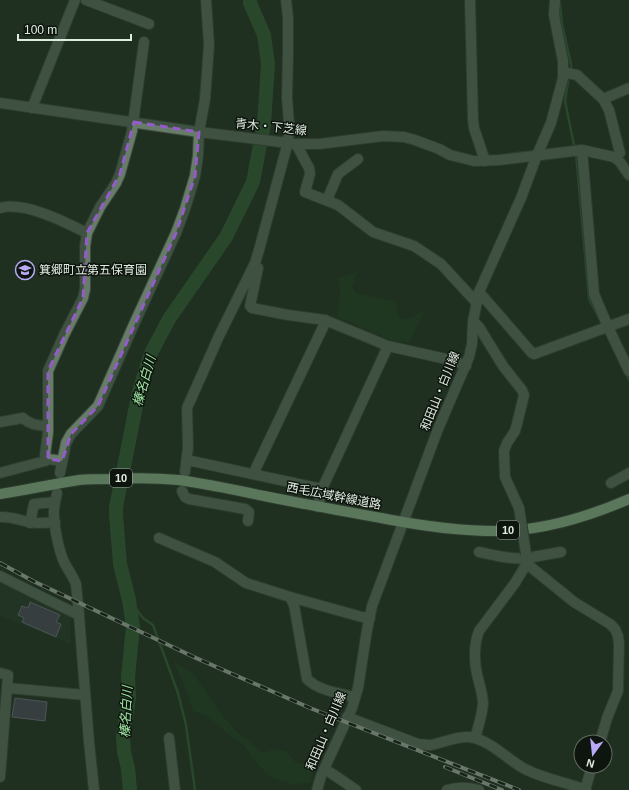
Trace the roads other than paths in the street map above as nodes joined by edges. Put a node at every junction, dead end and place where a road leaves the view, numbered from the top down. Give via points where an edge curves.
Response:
1 (75, 0) edge
2 (86, 0) edge
3 (206, 0) edge
4 (286, 0) edge
5 (470, 0) edge
6 (555, 0) edge
7 (149, 24) dead end
8 (144, 42) dead end
9 (568, 73) junction
10 (629, 88) edge
11 (603, 99) junction
12 (0, 104) edge
13 (32, 108) junction
14 (134, 122) junction
15 (203, 132) junction
16 (288, 143) junction
17 (582, 150) junction
18 (621, 153) edge
19 (537, 155) junction
20 (358, 159) dead end
21 (485, 161) junction
22 (629, 175) edge
23 (327, 200) junction
24 (0, 208) edge
25 (87, 233) junction
26 (254, 265) junction
27 (479, 292) junction
28 (476, 302) junction
29 (629, 319) edge
30 (325, 320) junction
31 (473, 321) junction
32 (608, 327) junction
33 (388, 346) junction
34 (466, 366) junction
35 (629, 371) edge
36 (0, 422) edge
37 (48, 426) junction
38 (48, 459) junction
39 (62, 460) junction
40 (187, 460) junction
41 (185, 472) dead end
42 (0, 473) edge
43 (60, 473) dead end
44 (629, 473) edge
45 (255, 474) junction
46 (611, 483) dead end
47 (322, 488) junction
48 (32, 489) junction
49 (182, 491) dead end
50 (0, 494) edge
51 (629, 499) edge
52 (0, 500) edge
53 (318, 506) junction
54 (0, 517) edge
55 (55, 522) junction
56 (248, 522) dead end
57 (404, 522) junction
58 (30, 523) junction
59 (159, 538) dead end
60 (479, 552) dead end
61 (561, 552) dead end
62 (526, 558) junction
63 (0, 576) edge
64 (290, 597) junction
65 (79, 615) junction
66 (370, 618) junction
67 (0, 673) edge
68 (8, 688) junction
69 (85, 695) junction
70 (355, 697) junction
71 (348, 717) junction
72 (602, 734) edge
73 (170, 738) dead end
74 (475, 738) junction
75 (324, 769) junction
76 (590, 774) edge
77 (0, 778) edge
78 (94, 790) edge
79 (175, 790) edge
80 (317, 790) edge
81 (356, 790) edge
82 (447, 790) edge
83 (479, 790) edge
84 (585, 790) edge

1 - 13 street
2 - 7 street
3 - 15 street via 209,45
4 - 16 street
5 - 21 street via 473,119
6 - 9 street, 和田山・白川線 via 554,15 563,61
8 - 14 street
9 - 11 street via 577,75
9 - 19 street, 和田山・白川線 via 563,78 551,123
10 - 11 street
11 - 18 street via 609,110
12 - 13 street, 青木・下芝線
13 - 14 street, 青木・下芝線
14 - 15 street, 青木・下芝線
14 - 25 street via 120,174
15 - 16 street, 青木・下芝線
15 - 39 street via 195,176 176,233 98,406 71,434
16 - 21 street, 青木・下芝線 via 319,144 383,136 404,137 460,158
16 - 23 street via 309,168 305,192
16 - 26 street
17 - 18 street, 青木・下芝線
17 - 19 street, 青木・下芝線
17 - 32 street via 594,294
18 - 22 street via 620,162
19 - 21 street, 青木・下芝線
19 - 27 street, 和田山・白川線 via 521,198
20 - 23 street via 338,174
23 - 28 street via 338,205 373,232 414,246 441,264
24 - 25 street via 14,206 30,209 62,220
25 - 37 street via 83,298 48,371
26 - 30 street via 258,268 250,306 252,308 288,316
26 - 40 street via 187,408
27 - 28 street, 和田山・白川線
27 - 32 street via 534,354
28 - 31 street, 和田山・白川線
29 - 32 street
30 - 33 street
30 - 45 street
31 - 34 street, 和田山・白川線 via 472,344
31 - 62 street, bridge via 524,395 518,424 504,451 505,477 519,508
32 - 35 street
33 - 34 street via 455,361
33 - 47 street
34 - 57 street, 和田山・白川線 via 438,429
36 - 37 street via 23,418 28,423
37 - 38 street via 45,454
38 - 39 street
38 - 42 street
39 - 43 street
40 - 41 street
40 - 45 street
44 - 46 street
45 - 47 street
47 - 53 street
48 - 50 main road, 西毛広域幹線道路 / 10
48 - 52 main road, 西毛広域幹線道路 / 10
48 - 53 main road, 西毛広域幹線道路 / 10 via 81,480 180,480
49 - 56 street via 189,499 245,508 249,512
51 - 57 main road, 西毛広域幹線道路 / 10 via 587,516 556,524 506,531 472,531
53 - 57 main road, 西毛広域幹線道路 / 10
54 - 58 street via 7,516
55 - 58 street
55 - 58 street via 56,497 34,504
55 - 65 street via 65,564 76,584
57 - 66 street, 和田山・白川線 via 372,606
59 - 64 street via 215,562 246,583
60 - 62 street
61 - 62 street
62 - 72 street via 532,568 574,602 610,624 618,636 618,691
62 - 74 street via 515,583 477,636 475,665 483,705
63 - 65 street
64 - 66 street
64 - 70 street via 294,605 306,679 319,688
65 - 69 street
66 - 70 street, 和田山・白川線
67 - 68 street via 8,675
68 - 69 street
68 - 77 street
69 - 78 street
70 - 71 street, 和田山・白川線
71 - 74 street via 418,744 429,745 467,737
71 - 75 street, 和田山・白川線
73 - 79 street
74 - 84 street via 524,769
75 - 80 street, 和田山・白川線
75 - 81 street
76 - 84 street
82 - 83 street

